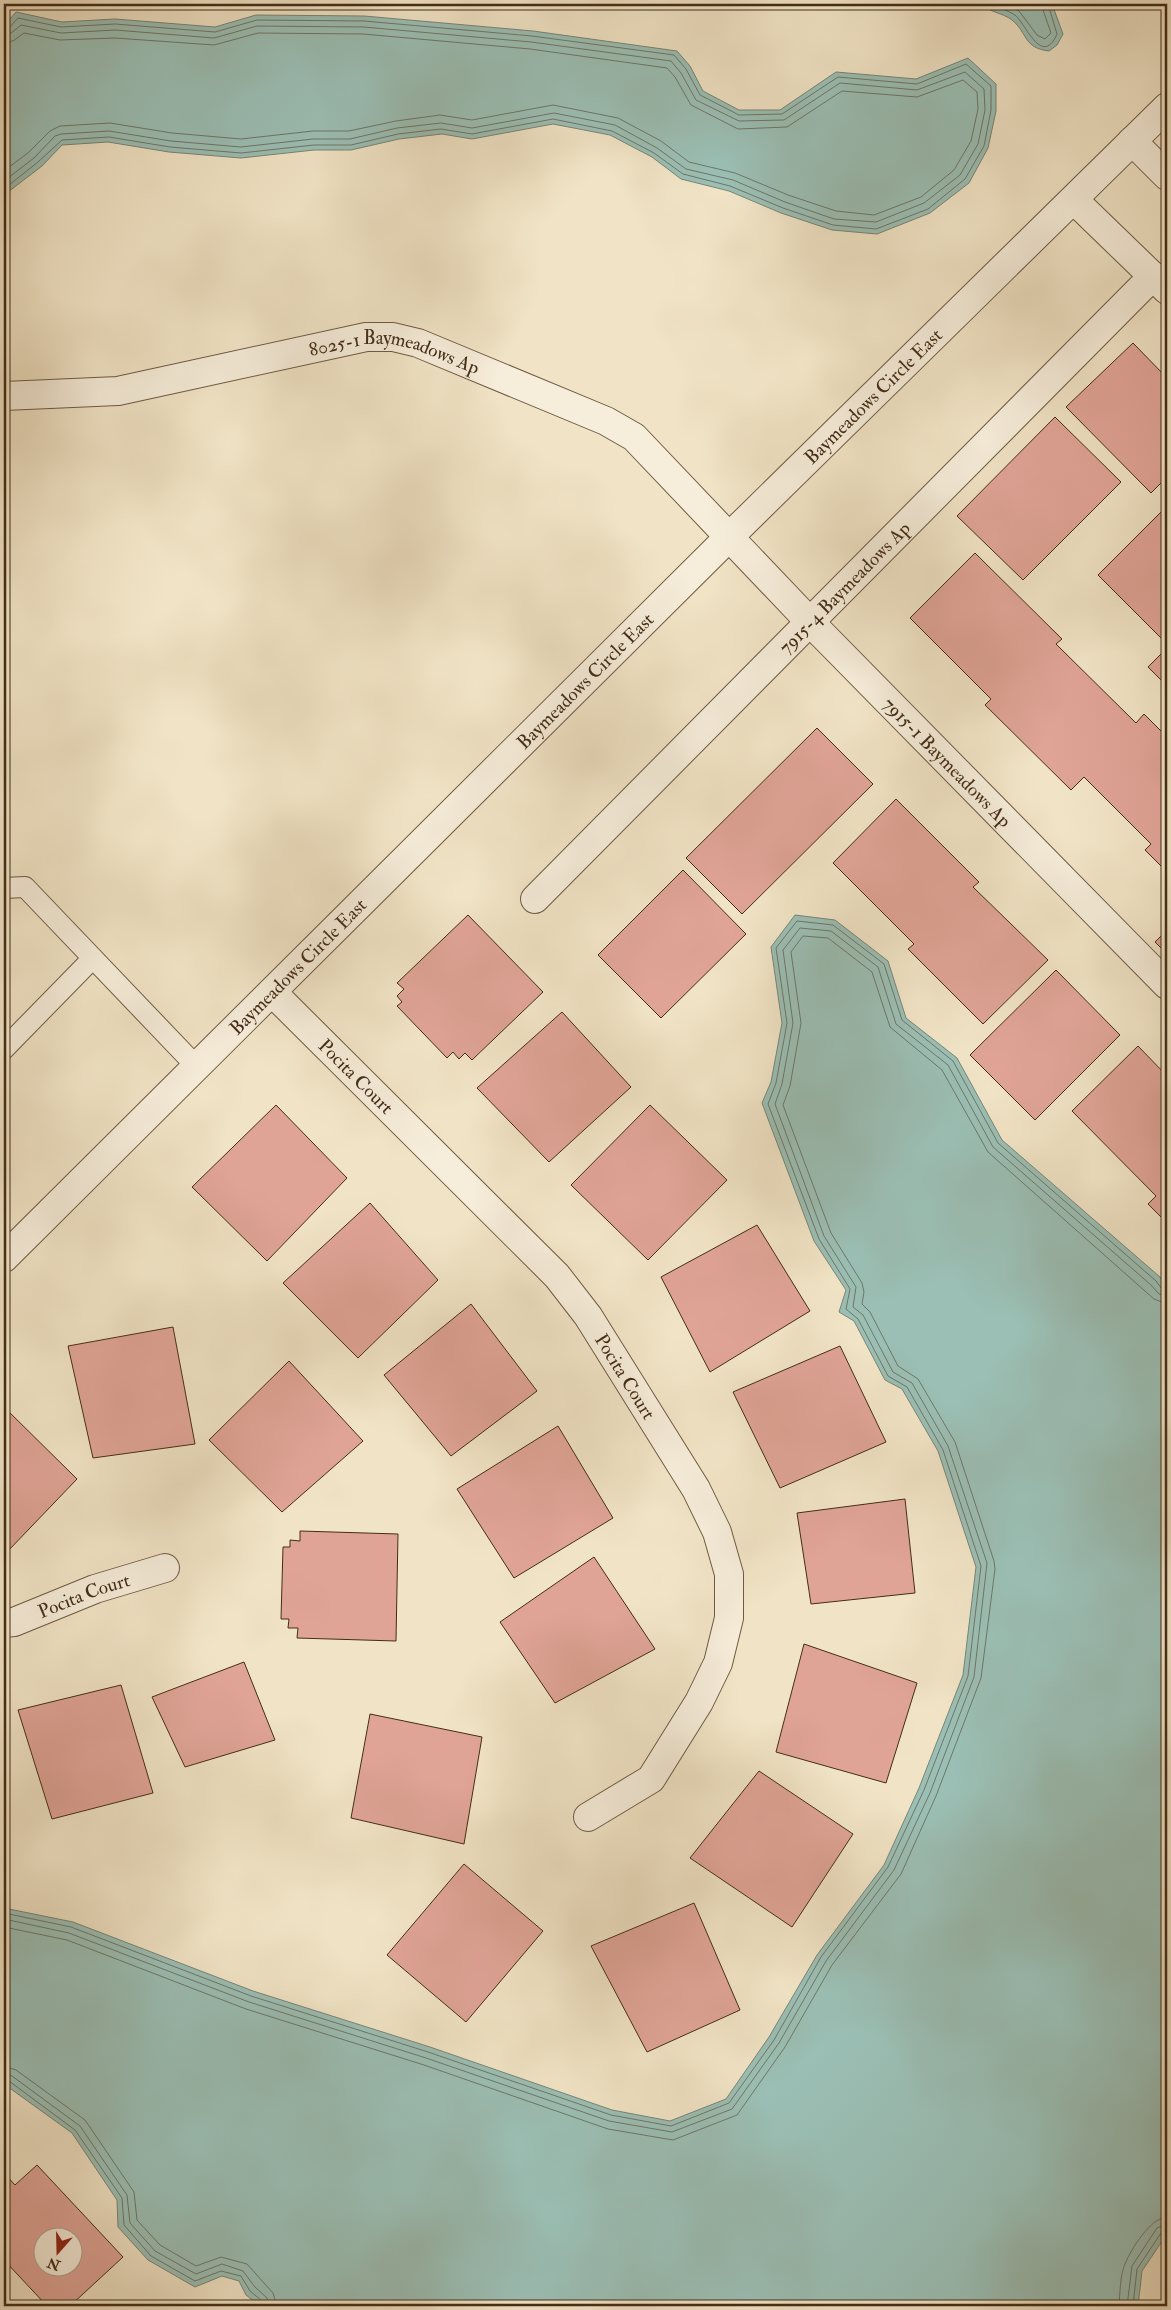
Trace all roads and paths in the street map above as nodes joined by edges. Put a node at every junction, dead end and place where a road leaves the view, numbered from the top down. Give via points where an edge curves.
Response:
1 (1167, 107) edge
2 (1132, 141) junction
3 (1167, 176) edge
4 (1074, 200) junction
5 (1160, 283) edge
6 (4, 396) edge
7 (728, 538) junction
8 (810, 622) junction
9 (4, 888) edge
10 (535, 899) dead end
11 (94, 958) junction
12 (1167, 985) edge
13 (272, 992) junction
14 (4, 1049) edge
15 (196, 1066) junction
16 (4, 1258) edge
17 (165, 1568) dead end
18 (4, 1623) edge
19 (588, 1817) dead end

1 - 2 street, Baymeadows Circle East
2 - 3 street
2 - 4 street, Baymeadows Circle East
4 - 5 street
4 - 7 street, Baymeadows Circle East
5 - 8 street, 7915-4 Baymeadows Ap
6 - 7 street, 8025-1 Baymeadows Ap via 118,391 366,337 393,337 418,343 606,421 634,437
7 - 8 street, 7915-1 Baymeadows Ap
7 - 13 street, Baymeadows Circle East
8 - 10 street, 7915-4 Baymeadows Ap
8 - 12 street, 7915-1 Baymeadows Ap
9 - 11 lane via 25,887
11 - 14 lane
11 - 15 lane
13 - 15 street, Baymeadows Circle East
13 - 19 street, Pocita Court via 557,1276 588,1316 624,1373 696,1489 718,1532 729,1574 729,1618 718,1663 699,1702 650,1779
15 - 16 street, Baymeadows Circle East
17 - 18 street, Pocita Court via 95,1589 14,1622

